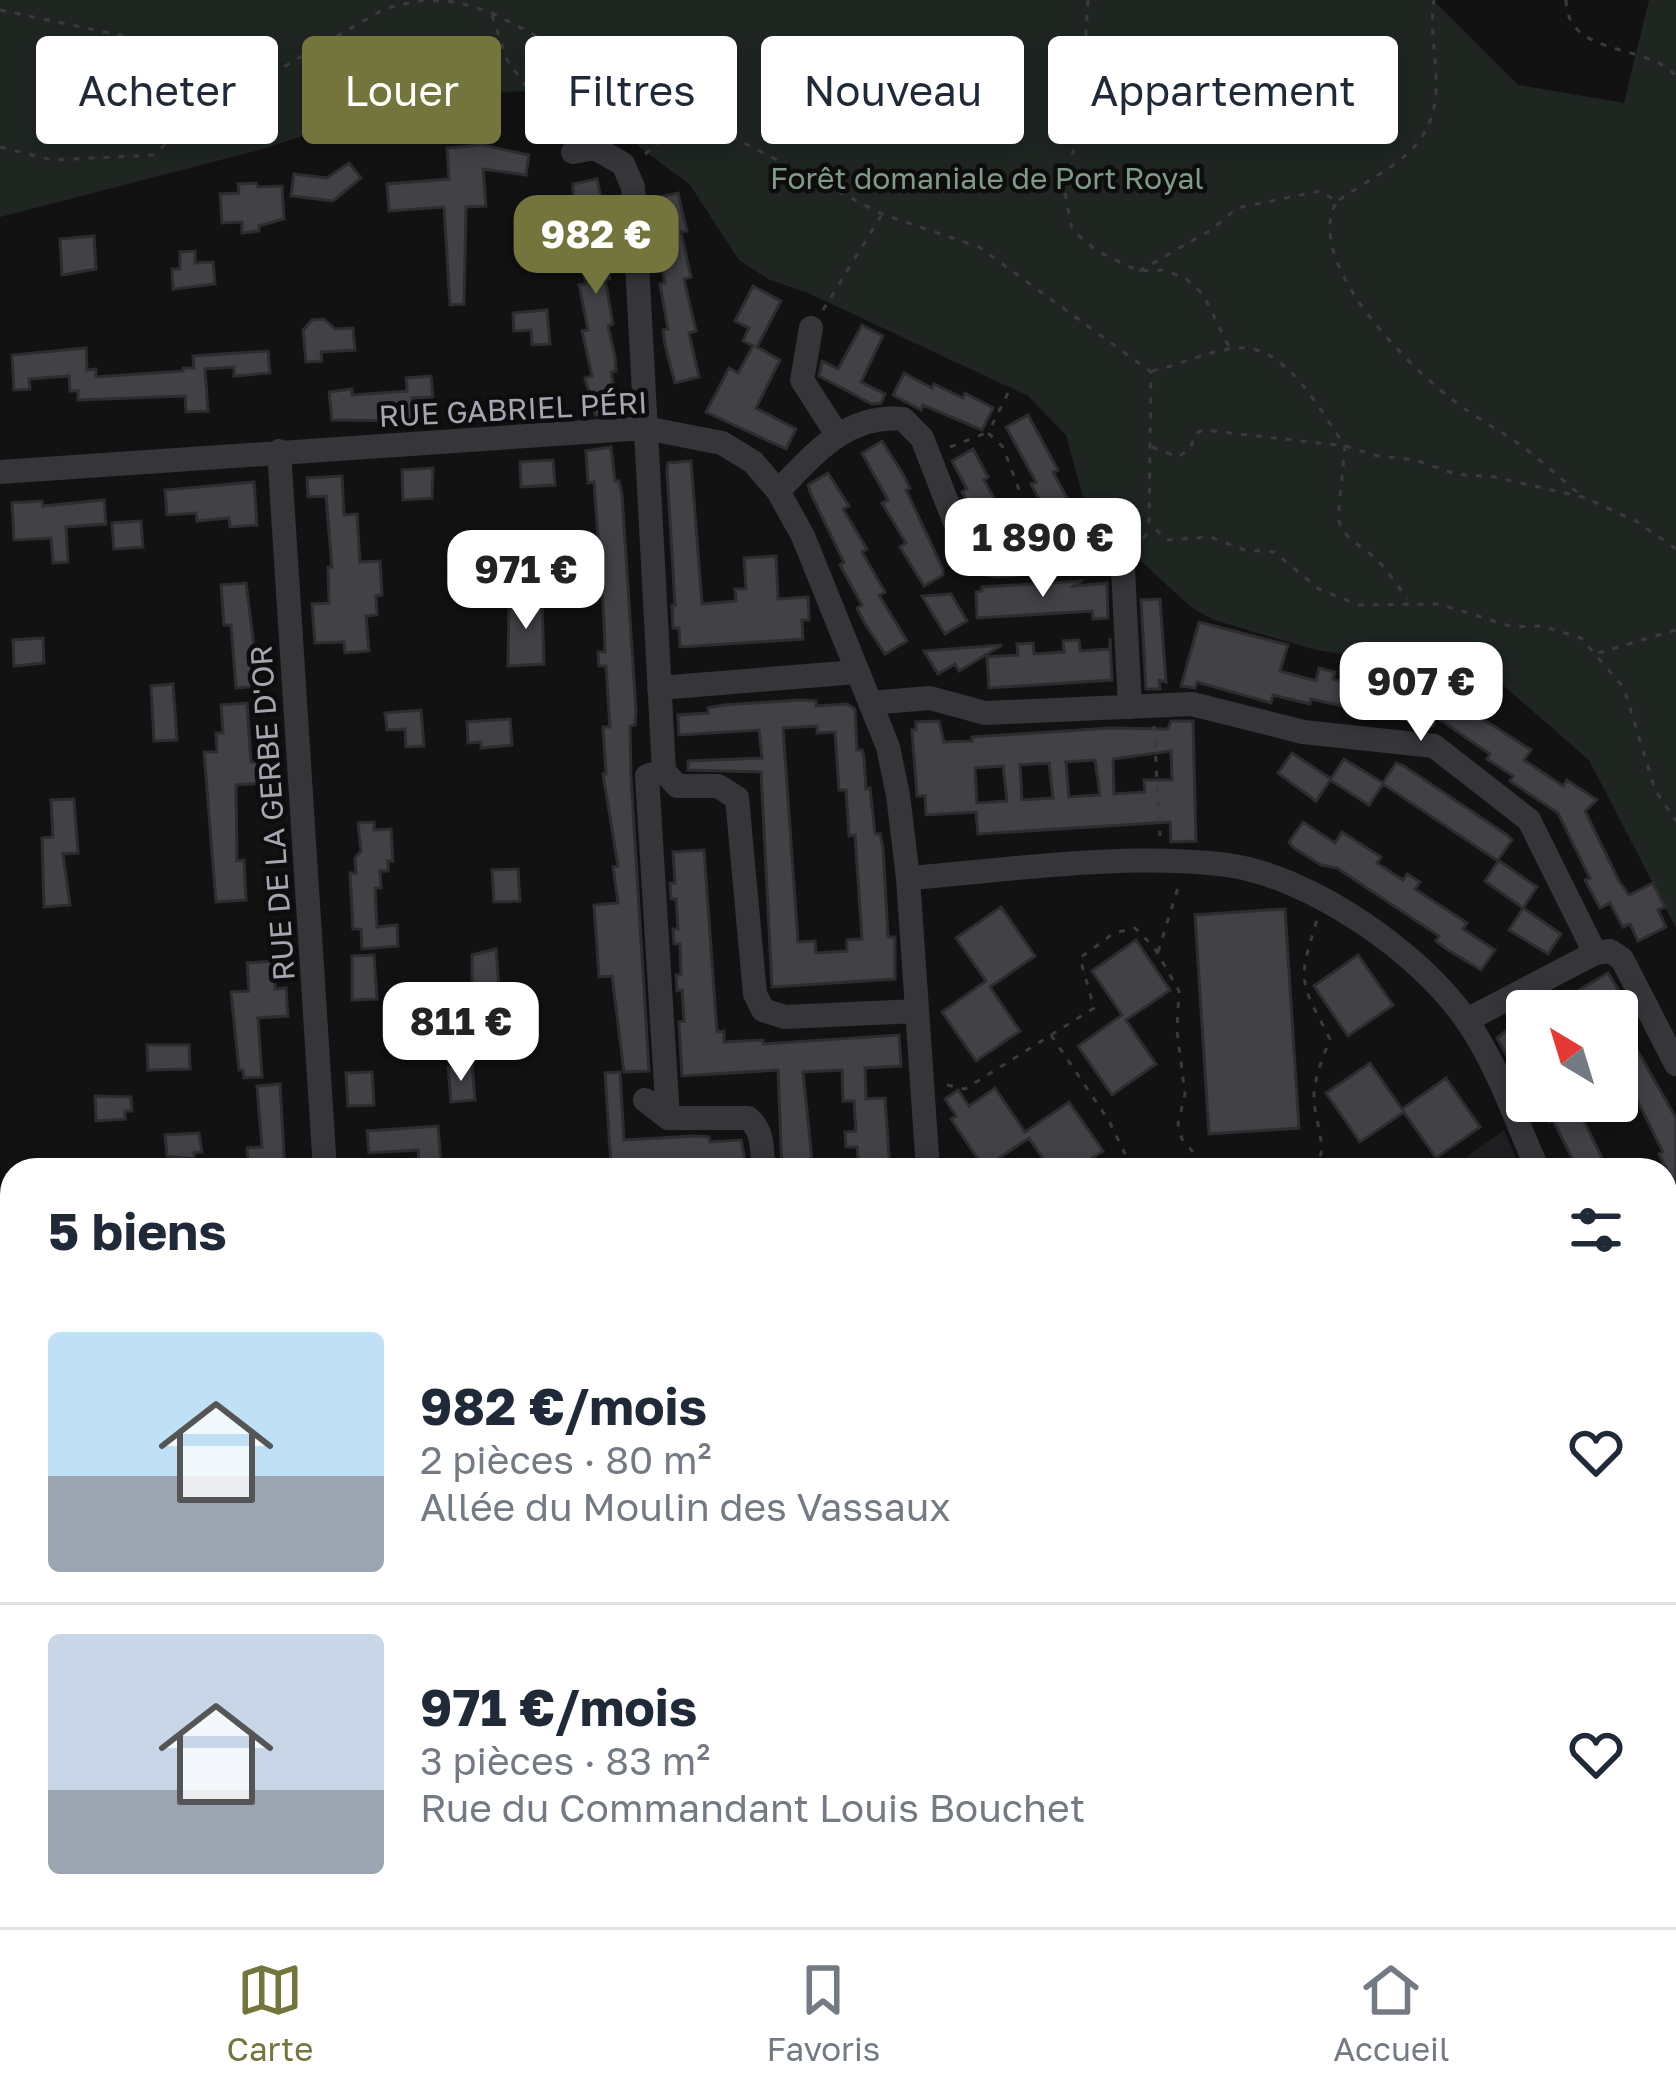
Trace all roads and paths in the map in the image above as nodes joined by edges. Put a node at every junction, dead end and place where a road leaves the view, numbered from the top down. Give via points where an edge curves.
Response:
1 (1088, 0) edge
2 (1434, 0) edge
3 (1565, 0) edge
4 (0, 10) edge
5 (492, 13) junction
6 (124, 36) edge
7 (538, 36) edge
8 (278, 71) edge
9 (1676, 76) edge
10 (737, 142) edge
11 (166, 144) edge
12 (658, 144) edge
13 (0, 148) edge
14 (573, 152) joint
15 (623, 164) junction
16 (1337, 201) junction
17 (882, 214) junction
18 (1139, 271) junction
19 (811, 328) joint
20 (1230, 349) junction
21 (1151, 372) junction
22 (1008, 393) dead end
23 (645, 428) junction
24 (988, 433) junction
25 (836, 434) junction
26 (1345, 446) junction
27 (1151, 447) junction
28 (279, 452) junction
29 (928, 454) junction
30 (0, 472) edge
31 (778, 491) junction
32 (1583, 497) junction
33 (1152, 529) junction
34 (1676, 549) edge
35 (1073, 559) joint
36 (1123, 570) joint
37 (1408, 601) junction
38 (1676, 630) edge
39 (1598, 652) junction
40 (856, 672) junction
41 (658, 688) junction
42 (870, 703) junction
43 (1142, 707) junction
44 (664, 771) junction
45 (1676, 821) edge
46 (1161, 862) junction
47 (1187, 863) junction
48 (908, 878) junction
49 (1322, 901) junction
50 (1157, 953) junction
51 (1595, 953) junction
52 (916, 1011) junction
53 (1467, 1020) junction
54 (1051, 1035) junction
55 (1676, 1064) edge
56 (922, 1081) junction
57 (645, 1100) dead end
58 (668, 1118) junction
59 (324, 1158) edge
60 (762, 1158) edge
61 (927, 1158) edge
62 (1127, 1158) edge
63 (1198, 1158) edge
64 (1321, 1158) edge
65 (1532, 1158) edge

1 - 18 path via 1081,113 1065,192 1072,230
2 - 16 path via 1436,82 1425,135
3 - 9 path via 1574,30 1659,60
4 - 6 path
5 - 7 path
5 - 8 path via 441,1 386,8
5 - 14 path via 507,60
10 - 17 path
11 - 13 path via 153,155 52,160
12 - 15 path
14 - 15 street via 595,148
15 - 23 street via 633,187
16 - 18 path via 1320,191 1237,208
16 - 32 path via 1330,237 1378,329 1448,397
17 - 19 path
17 - 21 path via 979,247
18 - 20 path via 1185,278 1203,294
19 - 25 street via 802,380
20 - 21 path
20 - 26 path via 1251,348 1284,366
21 - 27 path
22 - 24 path
23 - 28 street, RUE GABRIEL PÉRI
23 - 31 street, RUE GABRIEL PÉRI via 722,443
23 - 41 street
24 - 29 path
24 - 35 path via 1003,447 1024,503
25 - 29 street via 903,419
25 - 31 street
26 - 27 path via 1204,430 1178,457
26 - 32 path
26 - 37 path via 1341,529
27 - 33 path
28 - 30 street, RUE GABRIEL PÉRI
28 - 59 street, RUE DE LA GERBE D'OR
29 - 35 street via 975,563
31 - 40 street, RUE GABRIEL PÉRI
32 - 34 path
33 - 36 path
33 - 37 path via 1166,540 1210,537 1274,552 1337,599
36 - 43 street
37 - 39 path via 1513,627 1564,630
38 - 39 path
39 - 45 path via 1624,688 1655,790
40 - 41 street
40 - 42 street, RUE GABRIEL PÉRI
41 - 44 street
42 - 43 street via 930,698 985,713
42 - 48 street, RUE GABRIEL PÉRI via 895,779
43 - 46 path
43 - 51 street via 1192,704 1303,732 1434,746 1529,820
44 - 52 street via 676,786 718,786 737,798 763,1010 785,1018
44 - 58 street via 647,776
46 - 47 street
46 - 48 street
47 - 49 street via 1231,866
47 - 50 path
48 - 52 street, RUE GABRIEL PÉRI
49 - 53 street via 1407,954
49 - 64 path via 1303,964 1304,988 1330,1039 1314,1092
50 - 54 path via 1135,928 1080,958 1094,1009
50 - 63 path via 1179,991 1185,1094 1178,1124
51 - 53 street
51 - 55 street via 1610,950 1622,959
52 - 56 street, RUE GABRIEL PÉRI
53 - 65 street
54 - 56 path via 965,1089
54 - 62 path
56 - 61 street, RUE GABRIEL PÉRI
57 - 58 street
58 - 60 street via 748,1118

